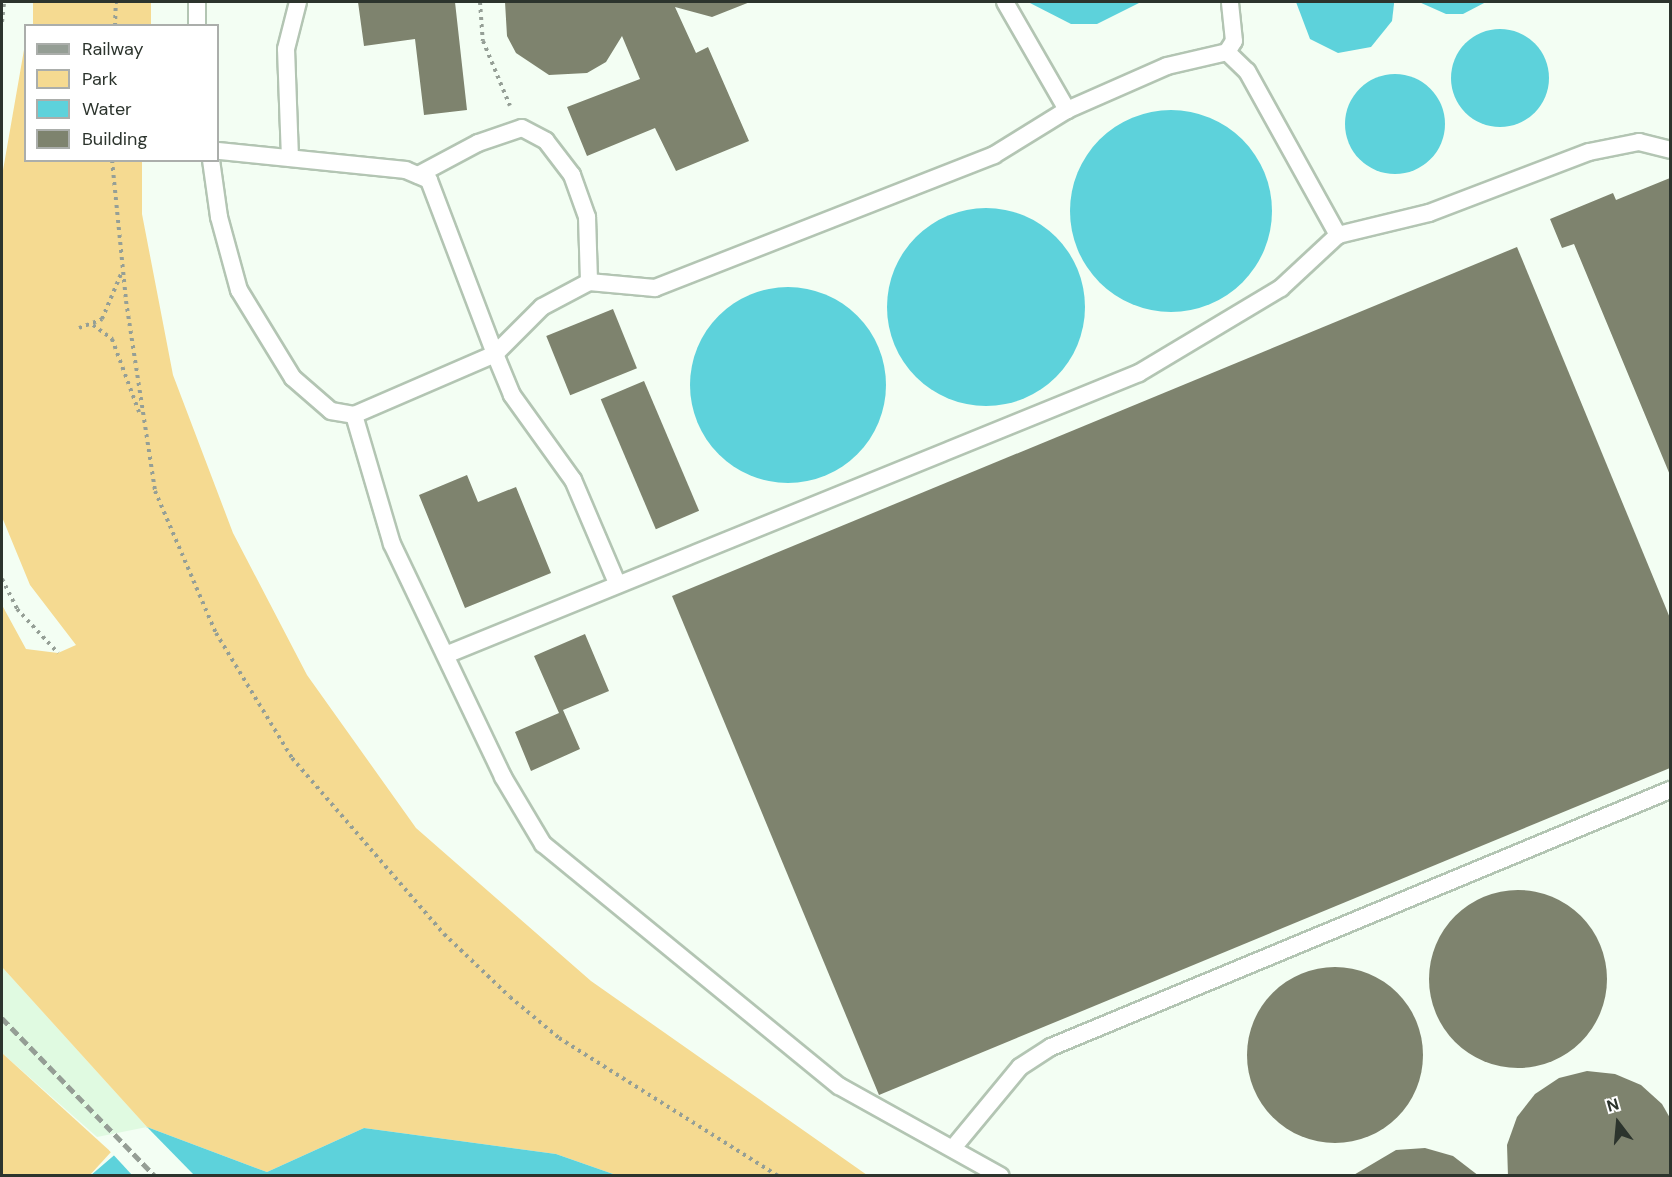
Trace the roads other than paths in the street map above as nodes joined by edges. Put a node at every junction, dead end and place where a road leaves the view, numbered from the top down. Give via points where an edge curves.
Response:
1 (197, 2) edge
2 (298, 2) edge
3 (1005, 2) edge
4 (1230, 2) edge
5 (197, 24) edge
6 (1227, 52) junction
7 (1067, 110) junction
8 (1671, 150) edge
9 (219, 151) edge
10 (290, 158) junction
11 (211, 162) edge
12 (418, 175) junction
13 (1338, 235) junction
14 (590, 282) junction
15 (495, 354) junction
16 (354, 415) junction
17 (617, 583) junction
18 (448, 654) junction
19 (1671, 790) edge
20 (953, 1149) junction
21 (1001, 1176) edge

1 - 5 lane
2 - 10 lane via 286,50
3 - 7 lane
4 - 6 lane via 1234,41
6 - 7 lane via 1167,66
6 - 13 lane via 1247,71
7 - 14 lane via 994,155 655,288
8 - 13 lane via 1639,142 1589,152 1429,213
9 - 10 lane
10 - 12 lane
11 - 16 lane via 219,217 239,290 261,333 293,378 331,411
12 - 14 lane via 478,142 522,128 546,141 572,175 587,216
12 - 15 lane via 429,180
13 - 17 lane via 1281,288 1139,373 1021,426
14 - 15 lane via 542,307
15 - 16 lane
15 - 17 lane via 512,395 573,480
16 - 18 lane via 392,544
17 - 18 lane
18 - 20 lane via 503,777 543,844 839,1086
19 - 20 lane via 1051,1047 1020,1067
20 - 21 lane

